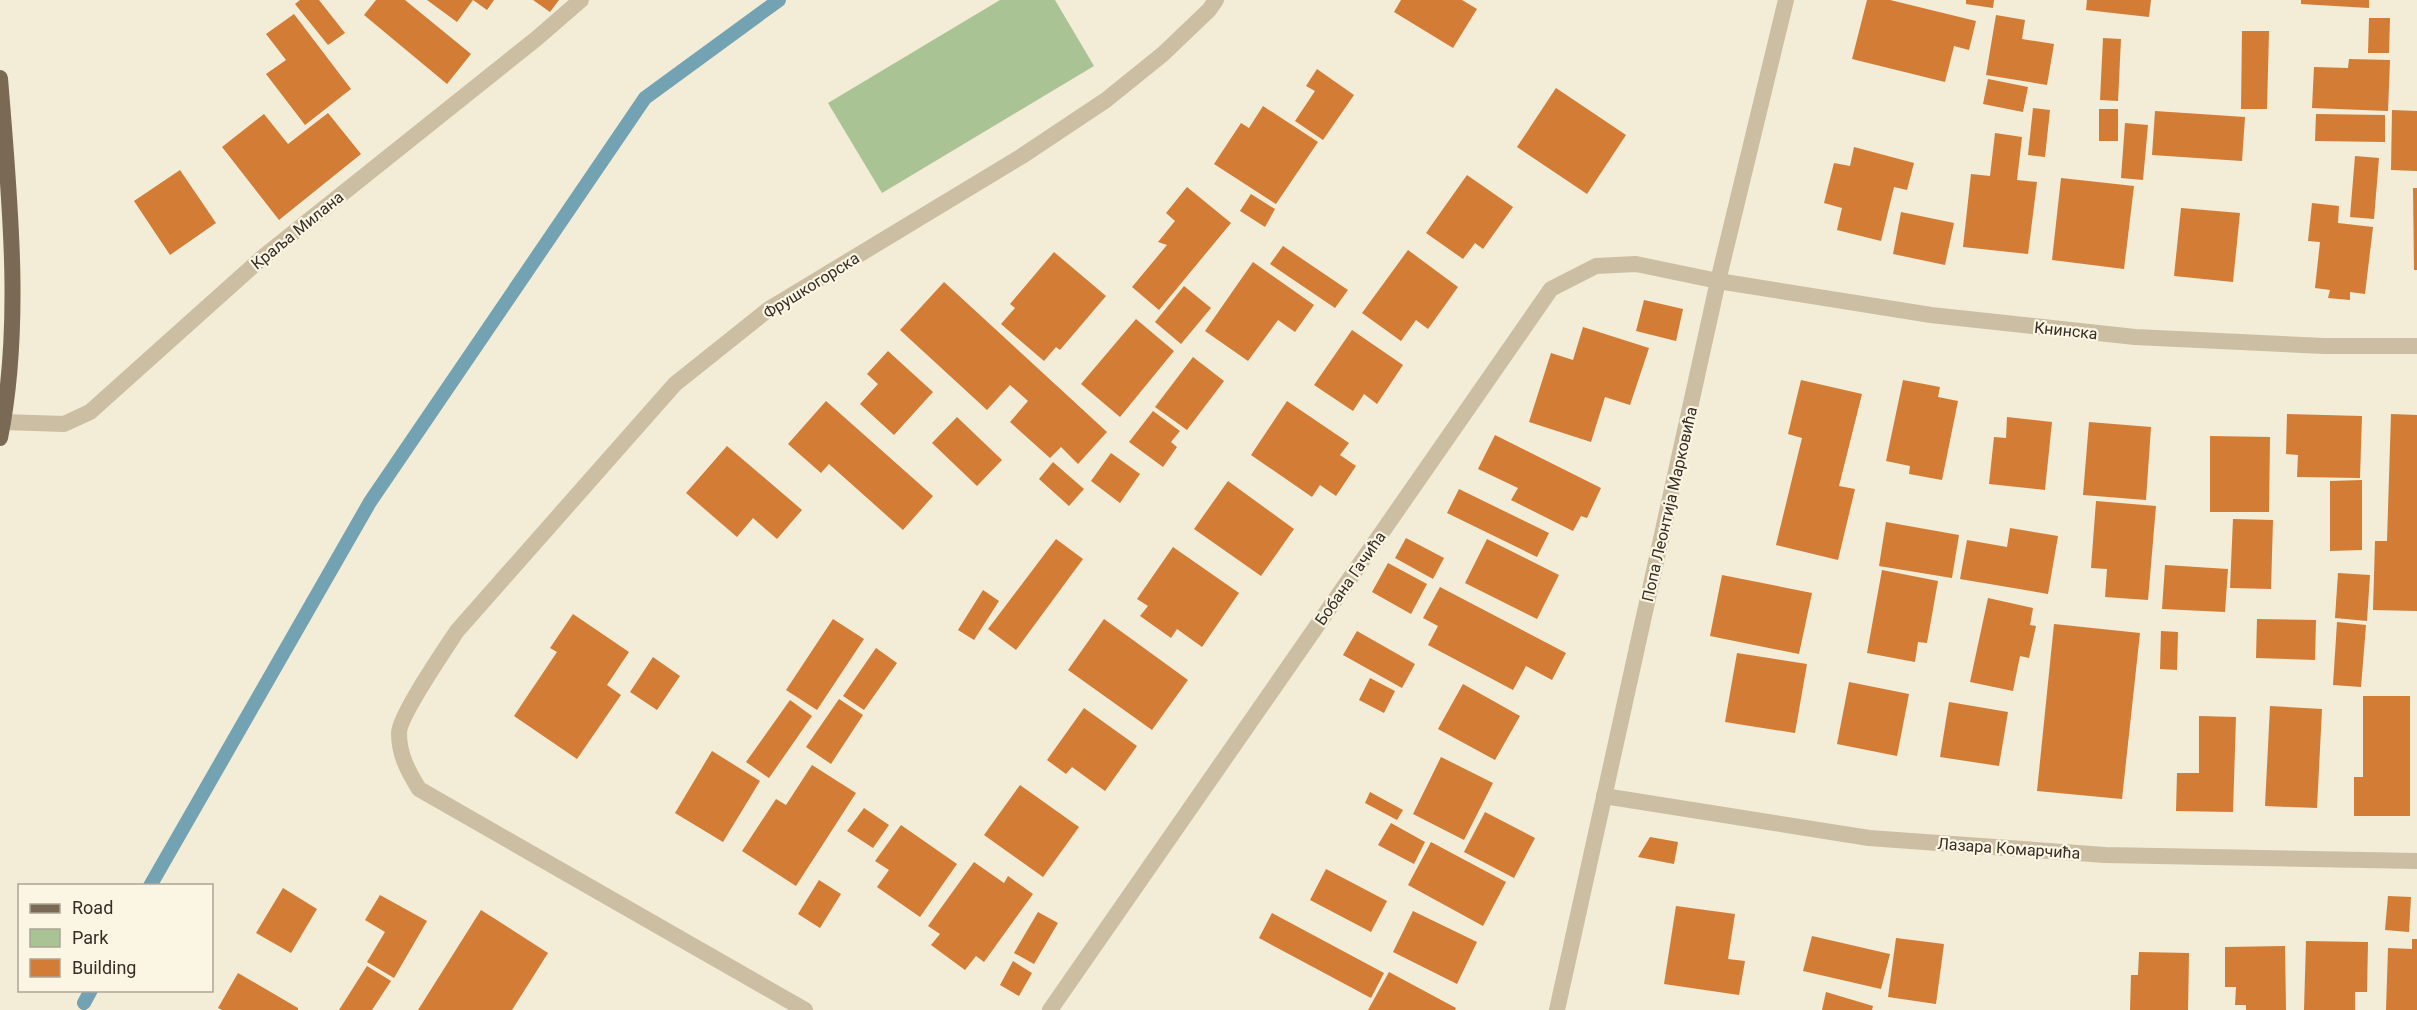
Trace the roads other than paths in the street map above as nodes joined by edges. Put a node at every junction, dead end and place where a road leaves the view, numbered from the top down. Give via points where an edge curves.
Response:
1 (581, 0) edge
2 (1216, 0) edge
3 (1786, 0) edge
4 (0, 78) edge
5 (1718, 281) junction
6 (2417, 346) edge
7 (2, 430) edge
8 (1604, 796) junction
9 (2417, 861) edge
10 (805, 1010) edge
11 (1050, 1010) edge
12 (1557, 1010) edge

1 - 7 street, Краља Милана via 263,257 90,412 64,424
2 - 10 street, Фрушкогорска via 1163,54 1106,100 1022,156 769,309 675,384 457,631 430,670 399,730 403,762 419,789
3 - 5 street, Попа Леонтија Марковића
4 - 7 main road via 12,290
5 - 6 street, Книнска via 1931,315 2135,338
5 - 8 street, Попа Леонтија Марковића
5 - 11 street, Бобана Гачића via 1636,264 1596,266 1551,289
8 - 9 street, Лазара Комарчића via 1869,838 2105,855
8 - 12 street, Попа Леонтија Марковића

